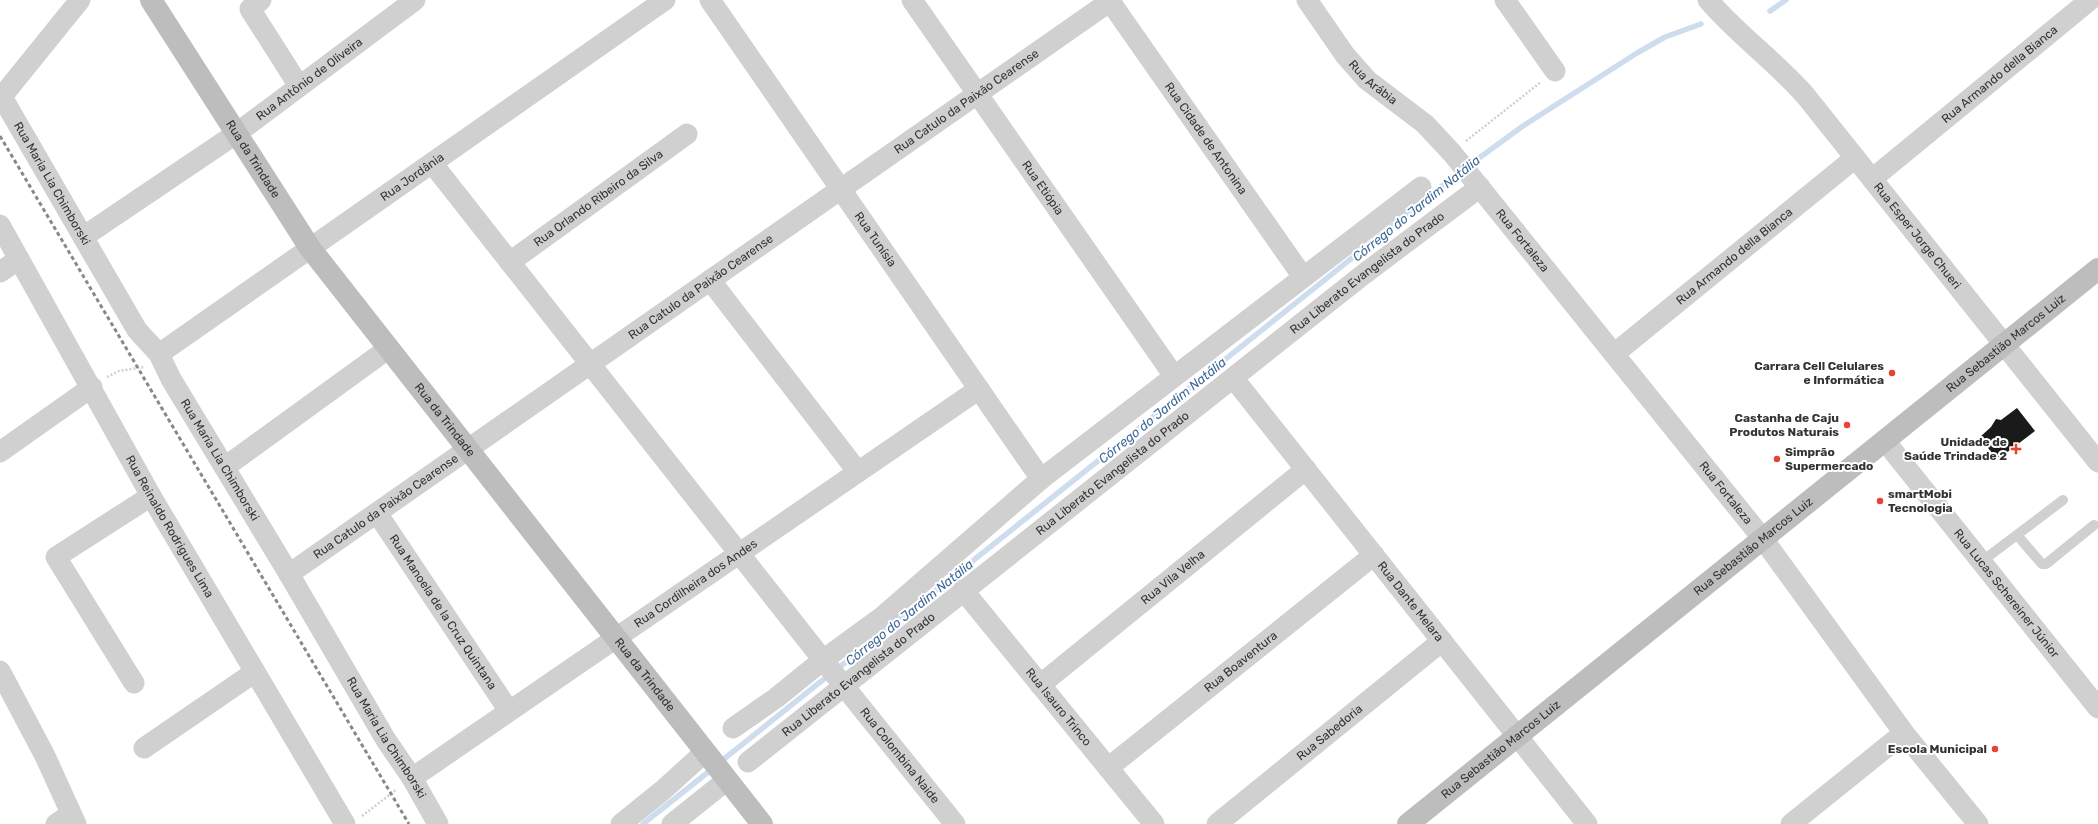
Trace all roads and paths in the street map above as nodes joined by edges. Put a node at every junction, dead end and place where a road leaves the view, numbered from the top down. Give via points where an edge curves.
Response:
1 (80, 0) edge
2 (151, 0) edge
3 (261, 0) edge
4 (415, 0) edge
5 (665, 0) edge
6 (710, 0) edge
7 (912, 0) edge
8 (1110, 0) edge
9 (1307, 0) edge
10 (1505, 0) edge
11 (1708, 0) edge
12 (2090, 0) edge
13 (1555, 71) joint
14 (299, 86) junction
15 (977, 94) junction
16 (1, 98) edge
17 (237, 133) junction
18 (687, 134) dead end
19 (1452, 153) junction
20 (1855, 158) junction
21 (432, 163) junction
22 (1872, 179) junction
23 (1421, 187) dead end
24 (1480, 187) junction
25 (841, 189) junction
26 (0, 225) edge
27 (83, 237) junction
28 (310, 248) junction
29 (19, 260) junction
30 (510, 262) junction
31 (2098, 269) edge
32 (0, 272) edge
33 (1303, 277) junction
34 (710, 280) junction
35 (2004, 345) junction
36 (389, 348) junction
37 (159, 354) junction
38 (1614, 354) junction
39 (590, 364) junction
40 (1174, 376) junction
41 (1234, 379) junction
42 (92, 387) junction
43 (979, 389) junction
44 (1885, 441) junction
45 (468, 449) junction
46 (0, 452) edge
47 (2098, 462) edge
48 (225, 467) junction
49 (1306, 469) junction
50 (858, 472) junction
51 (1041, 479) junction
52 (151, 496) junction
53 (2063, 500) dead end
54 (377, 513) junction
55 (2094, 525) dead end
56 (2017, 535) junction
57 (1763, 540) junction
58 (739, 553) junction
59 (1374, 555) junction
60 (1982, 562) junction
61 (289, 574) junction
62 (963, 590) junction
63 (617, 638) junction
64 (1442, 641) junction
65 (823, 660) junction
66 (0, 671) edge
67 (255, 672) junction
68 (134, 683) dead end
69 (1040, 685) junction
70 (844, 686) junction
71 (2098, 708) edge
72 (509, 711) junction
73 (733, 728) dead end
74 (1904, 733) junction
75 (1518, 737) junction
76 (144, 748) dead end
77 (705, 752) junction
78 (748, 762) dead end
79 (1108, 768) junction
80 (412, 778) junction
81 (727, 780) junction
82 (67, 820) edge
83 (351, 822) edge
84 (438, 824) edge
85 (621, 824) edge
86 (672, 824) edge
87 (762, 824) edge
88 (956, 824) edge
89 (1154, 824) edge
90 (1217, 824) edge
91 (1408, 824) edge
92 (1587, 824) edge
93 (1791, 824) edge
94 (1978, 824) edge

1 - 16 street
2 - 17 main road, Rua da Trindade
3 - 14 street via 250,9
4 - 14 street, Rua Antônio de Oliveira
5 - 21 street, Rua Jordânia
6 - 25 street, Rua Tunísia
7 - 15 street, Rua Etiópia
8 - 15 street, Rua Catulo da Paixão Cearense
8 - 33 street, Rua Cidade de Antonina
9 - 19 street, Rua Arábia via 1356,69 1378,90 1425,124
10 - 13 street
11 - 20 street, Rua Esper Jorge Chueri via 1725,20 1790,79
12 - 22 street, Rua Armando della Bianca
13 - 19 path
14 - 17 street, Rua Antônio de Oliveira
15 - 25 street, Rua Catulo da Paixão Cearense
15 - 40 street, Rua Etiópia
16 - 27 street, Rua Maria Lia Chimborski
17 - 27 street, Rua Antônio de Oliveira
17 - 28 main road, Rua da Trindade
18 - 30 street, Rua Orlando Ribeiro da Silva
19 - 24 street, Rua Arábia
20 - 22 street, Rua Esper Jorge Chueri
20 - 38 street, Rua Armando della Bianca
21 - 28 street, Rua Jordânia
21 - 30 street, Rua Colombina Naide
22 - 35 street, Rua Esper Jorge Chueri
23 - 33 street
24 - 38 street, Rua Fortaleza
24 - 41 street, Rua Liberato Evangelista do Prado via 1364,274
25 - 34 street, Rua Catulo da Paixão Cearense
25 - 43 street, Rua Tunísia
26 - 29 street, Rua Reinaldo Rodrigues Lima
27 - 37 street, Rua Maria Lia Chimborski via 137,330
28 - 36 main road, Rua da Trindade
28 - 37 street, Rua Jordânia
29 - 32 street
29 - 42 street, Rua Reinaldo Rodrigues Lima
30 - 39 street, Rua Colombina Naide
31 - 35 main road, Rua Sebastião Marcos Luiz
33 - 40 street
34 - 39 street, Rua Catulo da Paixão Cearense
34 - 50 street
35 - 44 main road, Rua Sebastião Marcos Luiz
35 - 47 street, Rua Esper Jorge Chueri
36 - 45 main road, Rua da Trindade
36 - 48 street
37 - 42 path via 155,362 148,367 116,373
37 - 48 street, Rua Maria Lia Chimborski via 171,379
38 - 57 street, Rua Fortaleza
39 - 45 street, Rua Catulo da Paixão Cearense
39 - 58 street, Rua Colombina Naide
40 - 51 street
41 - 49 street, Rua Dante Melara
41 - 62 street, Rua Liberato Evangelista do Prado
42 - 46 street
42 - 52 street, Rua Reinaldo Rodrigues Lima
43 - 50 street, Rua Cordilheira dos Andes
43 - 51 street, Rua Tunísia
44 - 57 main road, Rua Sebastião Marcos Luiz
44 - 60 street, Rua Lucas Schereiner Júnior
45 - 54 street, Rua Catulo da Paixão Cearense
45 - 63 main road, Rua da Trindade
48 - 61 street, Rua Maria Lia Chimborski
49 - 59 street, Rua Dante Melara
49 - 69 street, Rua Vila Velha
50 - 58 street, Rua Cordilheira dos Andes
51 - 65 street via 894,607
52 - 67 street, Rua Reinaldo Rodrigues Lima
52 - 68 street via 56,557
53 - 56 lane
54 - 61 street, Rua Catulo da Paixão Cearense
54 - 72 street, Rua Manoela de la Cruz Quintana
55 - 56 lane via 2046,564 2042,564
56 - 60 lane
57 - 74 street, Rua Fortaleza
57 - 75 main road, Rua Sebastião Marcos Luiz
58 - 63 street, Rua Cordilheira dos Andes
58 - 65 street, Rua Colombina Naide
59 - 64 street, Rua Dante Melara
59 - 79 street, Rua Boaventura
60 - 71 street, Rua Lucas Schereiner Júnior
61 - 80 street, Rua Maria Lia Chimborski via 386,740
62 - 69 street, Rua Isauro Trinco
62 - 70 street, Rua Liberato Evangelista do Prado
63 - 72 street, Rua Cordilheira dos Andes
63 - 77 main road, Rua da Trindade
64 - 75 street, Rua Dante Melara
64 - 90 street, Rua Sabedoria
65 - 70 street, Rua Colombina Naide
65 - 73 street
66 - 82 street via 41,749
67 - 76 street
67 - 83 street, Rua Reinaldo Rodrigues Lima
69 - 79 street, Rua Isauro Trinco
70 - 78 street, Rua Liberato Evangelista do Prado
70 - 88 street, Rua Colombina Naide
72 - 80 street, Rua Cordilheira dos Andes
74 - 93 street
74 - 94 street, Rua Fortaleza
75 - 91 main road, Rua Sebastião Marcos Luiz
75 - 92 street, Rua Dante Melara
77 - 81 main road, Rua da Trindade
77 - 85 street
79 - 89 street, Rua Isauro Trinco
80 - 83 path
80 - 84 street, Rua Maria Lia Chimborski
81 - 86 street
81 - 87 main road, Rua da Trindade

